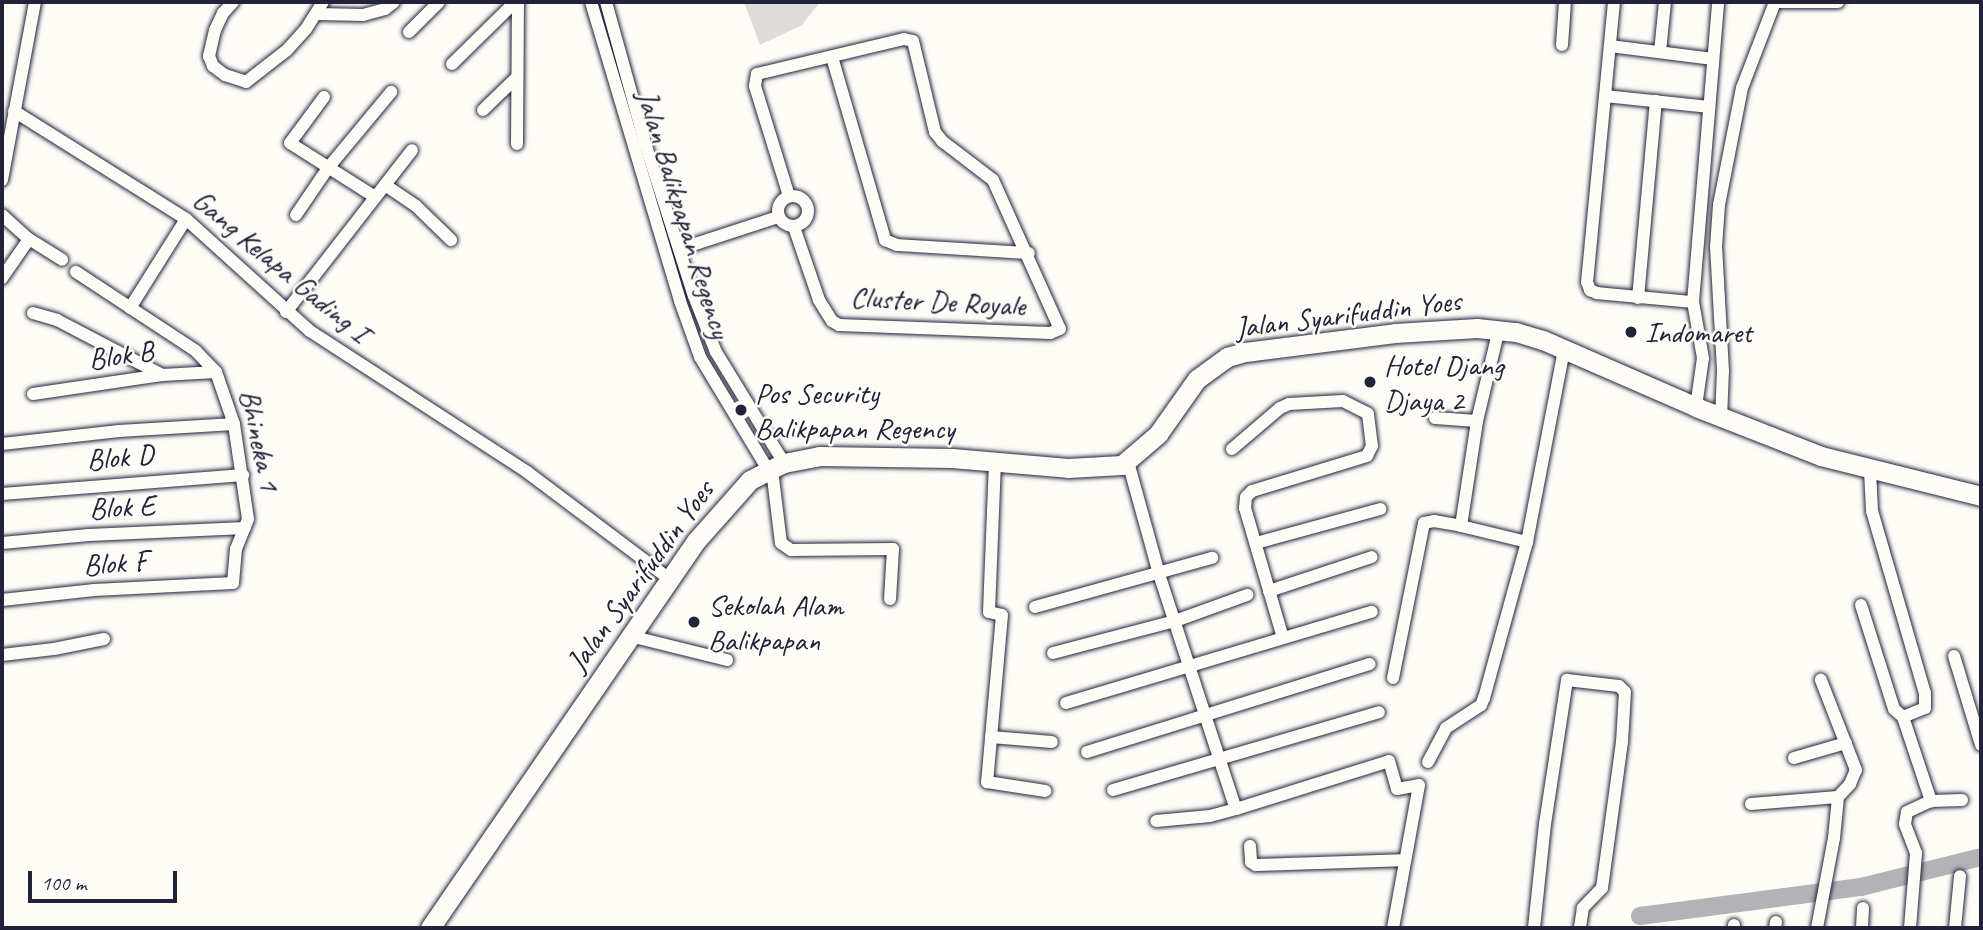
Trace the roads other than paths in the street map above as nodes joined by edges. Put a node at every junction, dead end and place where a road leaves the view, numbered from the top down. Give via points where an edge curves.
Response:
1 (35, 2) edge
2 (233, 2) edge
3 (394, 2) edge
4 (439, 2) edge
5 (517, 2) edge
6 (591, 2) edge
7 (606, 2) edge
8 (1565, 2) edge
9 (1614, 2) edge
10 (1665, 2) edge
11 (1718, 2) edge
12 (1778, 2) edge
13 (1838, 2) edge
14 (320, 8) edge
15 (409, 32) dead end
16 (1562, 46) dead end
17 (1610, 46) junction
18 (1660, 52) junction
19 (832, 57) junction
20 (1713, 59) junction
21 (452, 64) dead end
22 (516, 78) junction
23 (391, 92) dead end
24 (1605, 96) junction
25 (324, 97) dead end
26 (1656, 101) junction
27 (1709, 107) junction
28 (483, 110) dead end
29 (14, 111) junction
30 (517, 144) dead end
31 (641, 148) junction
32 (412, 150) dead end
33 (328, 168) junction
34 (2, 180) edge
35 (385, 185) junction
36 (789, 196) junction
37 (375, 197) junction
38 (2, 215) edge
39 (296, 215) dead end
40 (778, 217) junction
41 (186, 219) junction
42 (672, 227) junction
43 (794, 227) junction
44 (659, 229) junction
45 (29, 239) junction
46 (451, 240) dead end
47 (680, 248) junction
48 (1029, 253) junction
49 (62, 260) dead end
50 (76, 272) dead end
51 (2, 278) edge
52 (692, 291) junction
53 (678, 296) junction
54 (1638, 298) junction
55 (1693, 302) junction
56 (130, 308) junction
57 (286, 312) junction
58 (33, 313) dead end
59 (1499, 329) junction
60 (1564, 349) junction
61 (216, 372) junction
62 (162, 375) junction
63 (33, 394) dead end
64 (1696, 407) junction
65 (1435, 418) dead end
66 (1721, 418) junction
67 (1477, 421) junction
68 (234, 424) junction
69 (2, 444) edge
70 (1232, 449) dead end
71 (995, 462) junction
72 (1128, 462) junction
73 (776, 467) junction
74 (1870, 470) junction
75 (243, 475) junction
76 (2, 494) edge
77 (1981, 496) edge
78 (1380, 509) dead end
79 (1461, 526) junction
80 (245, 528) junction
81 (1527, 541) junction
82 (2, 543) edge
83 (1256, 543) junction
84 (1372, 557) dead end
85 (1212, 558) dead end
86 (1159, 574) junction
87 (671, 580) junction
88 (233, 583) joint
89 (1269, 591) junction
90 (1247, 595) dead end
91 (890, 599) dead end
92 (2, 600) edge
93 (1861, 606) dead end
94 (1035, 607) dead end
95 (1372, 612) dead end
96 (1175, 621) junction
97 (630, 636) junction
98 (1283, 638) junction
99 (104, 639) dead end
100 (1054, 653) dead end
101 (2, 654) edge
102 (1954, 656) dead end
103 (726, 660) dead end
104 (1370, 664) dead end
105 (1191, 668) junction
106 (1393, 678) dead end
107 (1821, 680) dead end
108 (1066, 703) dead end
109 (1379, 712) dead end
110 (1206, 715) junction
111 (1903, 716) junction
112 (991, 737) junction
113 (1052, 742) dead end
114 (1846, 743) junction
115 (1981, 745) edge
116 (1087, 752) dead end
117 (1794, 758) dead end
118 (1221, 760) junction
119 (1428, 762) dead end
120 (1045, 790) dead end
121 (1114, 790) dead end
122 (1838, 797) junction
123 (1962, 800) dead end
124 (1931, 801) junction
125 (1751, 804) dead end
126 (1236, 809) junction
127 (1156, 821) dead end
128 (1250, 846) dead end
129 (1403, 860) junction
130 (1960, 876) dead end
131 (1863, 908) dead end
132 (430, 928) edge
133 (1393, 928) edge
134 (1534, 928) edge
135 (1580, 928) edge
136 (1817, 928) edge
137 (1862, 928) edge
138 (1910, 928) edge
139 (1955, 928) edge

1 - 29 street
2 - 14 street via 215,30 209,56 213,66 238,82 252,79 287,50
3 - 14 street via 363,15
4 - 15 street
5 - 21 street
5 - 22 street
6 - 31 street, Jalan Balikpapan Regency
7 - 31 street, Jalan Balikpapan Regency
8 - 16 street
9 - 17 street
10 - 18 street
11 - 20 street
12 - 13 street
12 - 66 street via 1742,88 1719,205
17 - 18 street
17 - 24 street
18 - 20 street
19 - 36 street, Cluster De Royale via 763,71 755,80
19 - 48 street, Cluster De Royale via 904,39 913,41 934,132 993,180
19 - 48 street, Cluster De Royale via 885,240 897,245
20 - 27 street
22 - 28 street
22 - 30 street
23 - 33 street
24 - 26 street
24 - 54 street via 1587,282 1597,293
25 - 33 street via 290,143
26 - 27 street
26 - 54 street
27 - 55 street
29 - 34 street
29 - 41 street, Gang Kelapa Gading I
31 - 42 street, Jalan Balikpapan Regency
31 - 44 street, Jalan Balikpapan Regency
32 - 35 street
33 - 37 street
33 - 39 street
35 - 37 street
35 - 46 street via 416,206
36 - 40 street via 779,204
36 - 43 street via 805,201 808,209 808,217
37 - 57 street
38 - 45 street
40 - 43 street via 784,225
40 - 47 street
41 - 56 street
41 - 57 street, Gang Kelapa Gading I
42 - 44 street
42 - 47 street, Jalan Balikpapan Regency
43 - 48 street, Cluster De Royale via 819,300 839,325 1056,332 1061,325
44 - 53 street, Jalan Balikpapan Regency
45 - 49 street
45 - 51 street
47 - 52 street, Jalan Balikpapan Regency
50 - 56 street, Bhineka 1
52 - 53 street
52 - 73 street, Jalan Balikpapan Regency via 716,352
53 - 73 street, Jalan Balikpapan Regency via 700,357
54 - 55 street
55 - 64 street via 1703,358
56 - 61 street, Bhineka 1 via 197,351
57 - 87 street, Gang Kelapa Gading I via 395,389 527,472
58 - 62 street via 57,320
59 - 60 highway, Jalan Syarifuddin Yoes
59 - 67 street
59 - 72 highway, Jalan Syarifuddin Yoes via 1395,333 1227,357 1197,379 1158,434
60 - 64 highway, Jalan Syarifuddin Yoes
60 - 81 street
61 - 62 street, Blok B
61 - 68 street, Bhineka 1
62 - 63 street, Blok B
64 - 66 highway, Jalan Syarifuddin Yoes
65 - 67 street
66 - 74 highway, Jalan Syarifuddin Yoes
67 - 79 street
68 - 69 street
68 - 75 street, Bhineka 1
70 - 83 street via 1289,404 1343,401 1368,414 1372,446 1367,456 1252,491 1246,497
71 - 72 highway, Jalan Syarifuddin Yoes via 1102,468
71 - 73 highway, Jalan Syarifuddin Yoes via 819,456
71 - 112 street via 989,612 1002,615
72 - 86 street
73 - 87 highway, Jalan Syarifuddin Yoes via 733,495
73 - 91 street via 783,548 892,549
74 - 77 highway, Jalan Syarifuddin Yoes
74 - 111 street via 1872,511 1925,692 1925,708
75 - 76 street, Blok D
75 - 80 street, Bhineka 1 via 248,500
78 - 83 street
79 - 81 street
79 - 106 street via 1428,522 1420,530
80 - 82 street, Blok E
80 - 88 street, Bhineka 1 via 236,549
81 - 119 street via 1484,698 1446,728
83 - 89 street
84 - 89 street
85 - 86 street
86 - 94 street
86 - 96 street
87 - 97 highway, Jalan Syarifuddin Yoes
88 - 92 street, Blok F
89 - 98 street
90 - 96 street
93 - 111 street via 1894,709
95 - 98 street
96 - 100 street
96 - 105 street
97 - 103 street
97 - 132 highway, Jalan Syarifuddin Yoes
98 - 105 street
99 - 101 street
102 - 115 street
104 - 110 street
105 - 108 street
105 - 110 street
107 - 114 street
109 - 118 street
110 - 116 street
110 - 118 street
111 - 124 street
112 - 113 street
112 - 120 street via 987,782
114 - 117 street
114 - 122 street via 1856,770
118 - 121 street
118 - 126 street
122 - 125 street
122 - 136 street
123 - 124 street
124 - 138 street via 1907,812 1905,818 1916,853
126 - 127 street
126 - 129 street via 1388,761 1397,789 1419,785
128 - 129 street via 1251,862 1256,864
129 - 133 street
130 - 139 street
131 - 137 street
134 - 135 street via 1567,680 1619,685 1625,692 1601,888 1583,908

